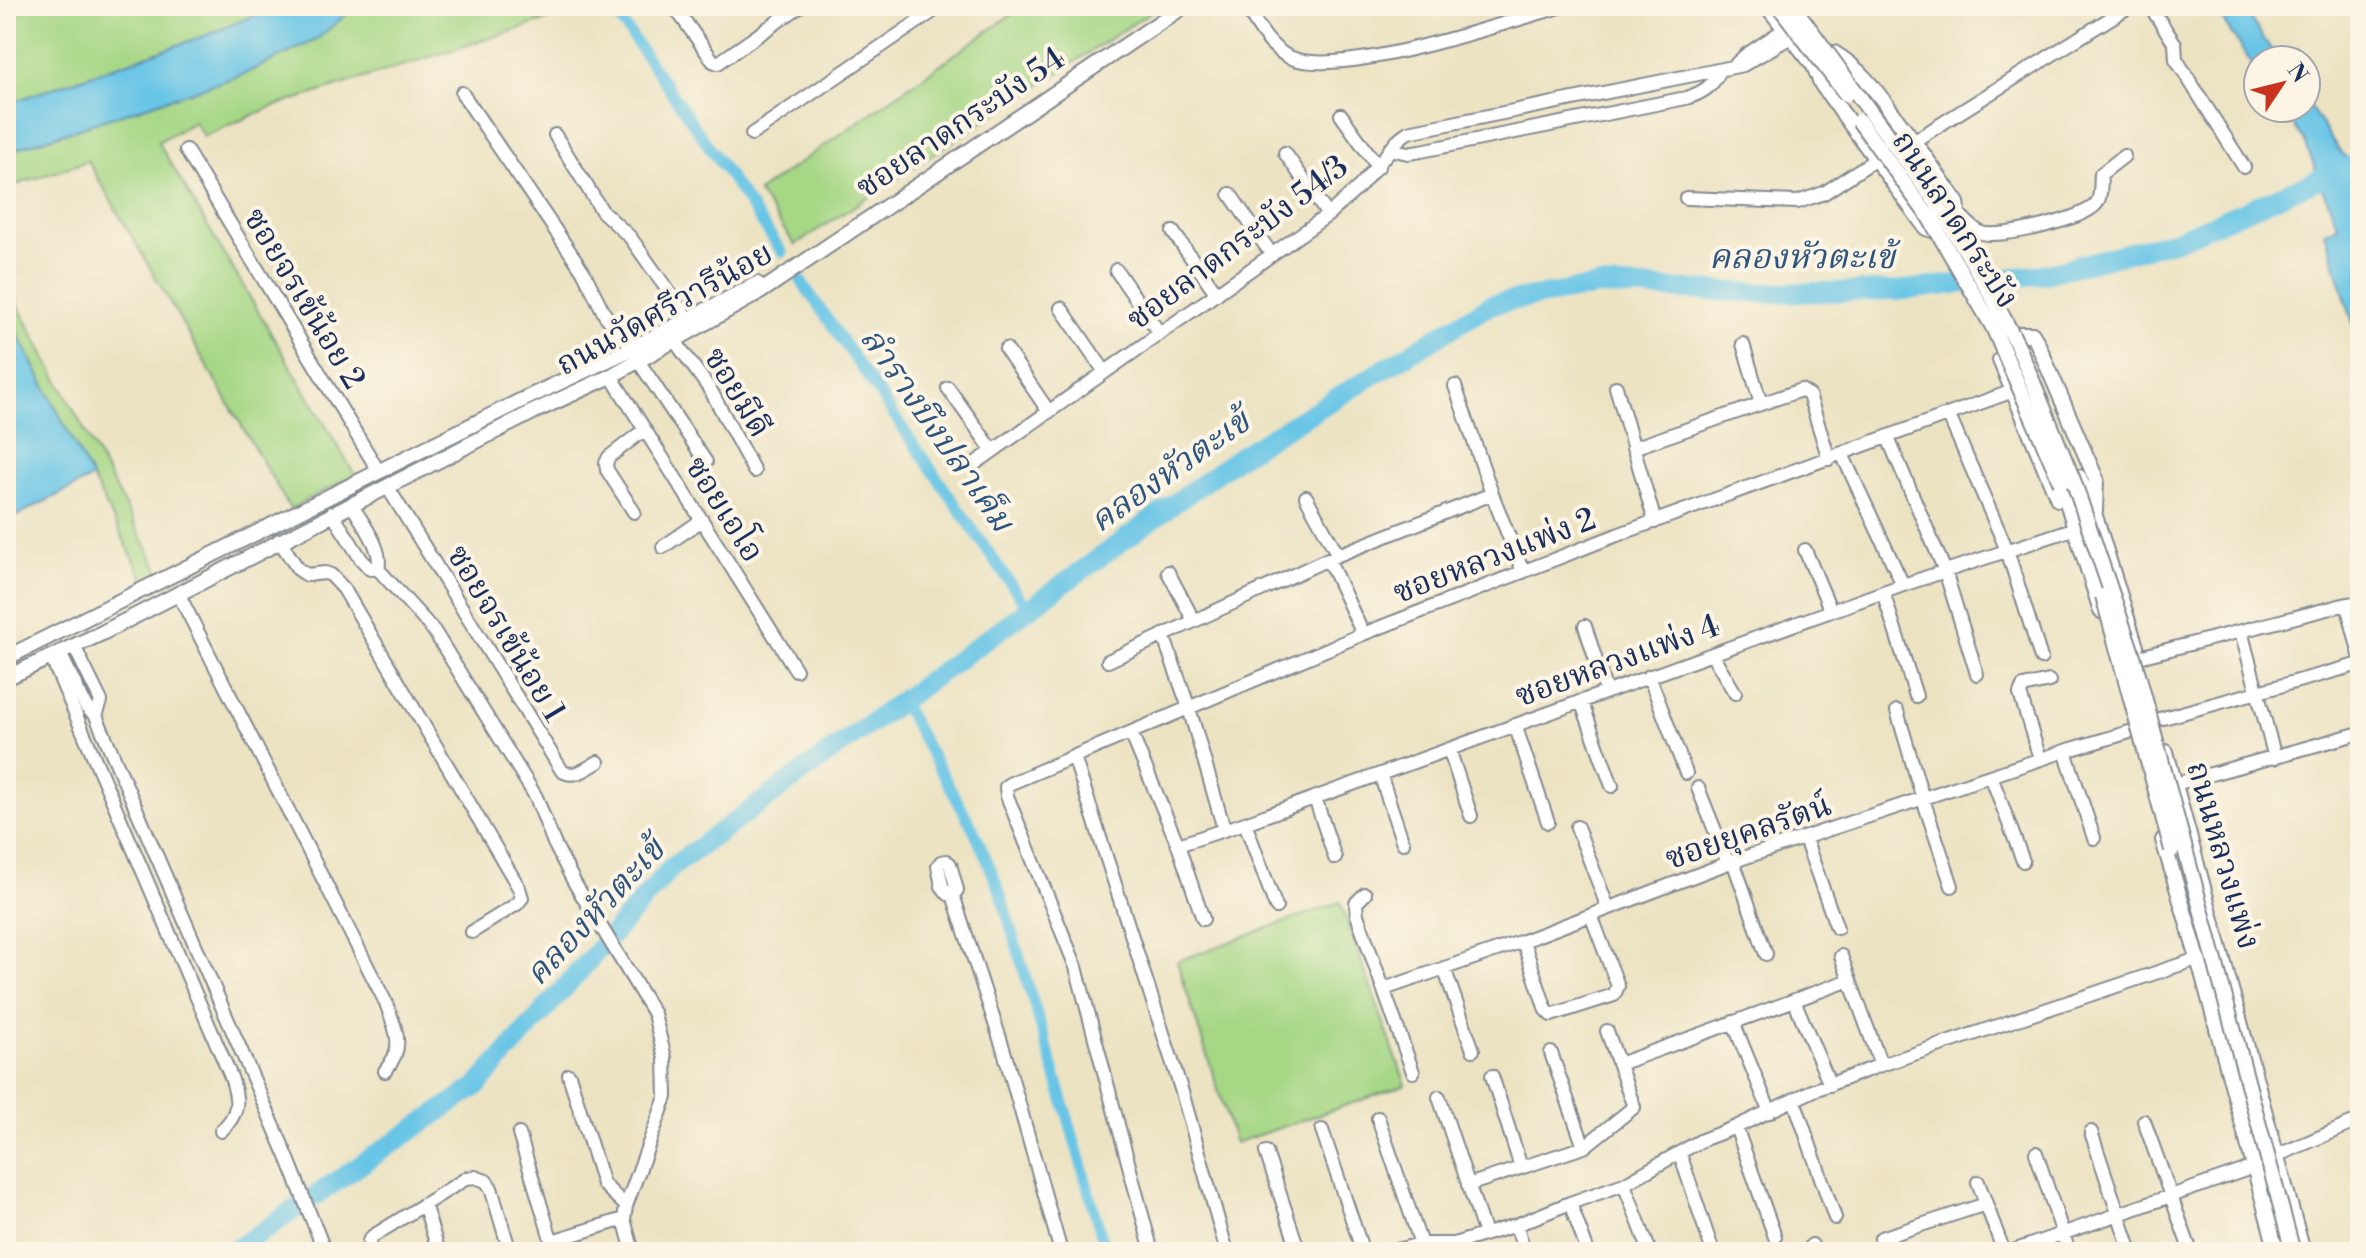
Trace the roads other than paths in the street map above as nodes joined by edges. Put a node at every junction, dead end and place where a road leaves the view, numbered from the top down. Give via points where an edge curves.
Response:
1 (800, 6) edge
2 (941, 6) edge
3 (1184, 6) edge
4 (1245, 6) edge
5 (1563, 6) edge
6 (1767, 6) edge
7 (1779, 6) edge
8 (1793, 6) edge
9 (1802, 6) edge
10 (2130, 6) edge
11 (2150, 6) edge
12 (676, 7) edge
13 (1788, 33) junction
14 (1834, 53) junction
15 (1814, 66) junction
16 (1720, 70) junction
17 (462, 93) dead end
18 (1341, 115) dead end
19 (752, 134) dead end
20 (555, 135) dead end
21 (1914, 141) junction
22 (1390, 149) junction
23 (186, 150) dead end
24 (1285, 153) dead end
25 (2124, 156) dead end
26 (1876, 159) junction
27 (1378, 167) junction
28 (2244, 167) dead end
29 (1230, 194) dead end
30 (1686, 198) dead end
31 (1958, 213) junction
32 (1328, 215) junction
33 (1173, 232) dead end
34 (1272, 255) junction
35 (807, 259) junction
36 (1116, 270) dead end
37 (1217, 294) junction
38 (1061, 308) dead end
39 (688, 319) junction
40 (1160, 334) junction
41 (675, 341) junction
42 (1743, 344) dead end
43 (1006, 349) dead end
44 (636, 355) junction
45 (1105, 372) junction
46 (611, 376) junction
47 (1455, 386) dead end
48 (1616, 387) dead end
49 (948, 388) dead end
50 (2013, 391) junction
51 (1761, 404) junction
52 (1049, 412) junction
53 (1949, 416) junction
54 (644, 430) junction
55 (1888, 438) junction
56 (1633, 448) junction
57 (993, 451) junction
58 (1835, 456) junction
59 (706, 462) dead end
60 (973, 465) dead end
61 (754, 471) dead end
62 (379, 472) junction
63 (2079, 477) joint
64 (2061, 483) joint
65 (387, 486) junction
66 (1492, 494) junction
67 (1306, 497) dead end
68 (351, 504) junction
69 (634, 512) dead end
70 (332, 513) junction
71 (2095, 516) junction
72 (702, 520) junction
73 (1655, 522) junction
74 (2076, 527) junction
75 (279, 540) junction
76 (663, 547) dead end
77 (1805, 550) dead end
78 (2007, 550) junction
79 (1333, 557) junction
80 (378, 569) junction
81 (1945, 571) junction
82 (1168, 572) dead end
83 (1523, 572) junction
84 (1903, 585) junction
85 (1883, 592) junction
86 (178, 593) junction
87 (2354, 604) edge
88 (1831, 611) junction
89 (1194, 621) junction
90 (1585, 626) dead end
91 (66, 629) junction
92 (2241, 631) junction
93 (1363, 634) junction
94 (1163, 635) junction
95 (51, 636) junction
96 (74, 646) junction
97 (1712, 654) junction
98 (56, 655) junction
99 (2360, 655) edge
100 (2139, 657) junction
101 (6, 658) edge
102 (2041, 658) dead end
103 (1108, 661) dead end
104 (2360, 664) edge
105 (796, 670) dead end
106 (1977, 674) dead end
107 (1649, 676) junction
108 (6, 678) edge
109 (2049, 681) dead end
110 (1606, 692) junction
111 (1735, 693) dead end
112 (2258, 693) junction
113 (1916, 696) dead end
114 (1581, 701) junction
115 (1189, 708) junction
116 (1897, 711) dead end
117 (96, 716) junction
118 (2156, 720) junction
119 (1515, 725) junction
120 (2133, 731) junction
121 (1131, 733) junction
122 (2360, 733) edge
123 (1449, 749) junction
124 (2065, 751) junction
125 (1074, 757) junction
126 (2275, 758) junction
127 (2040, 759) junction
128 (598, 762) dead end
129 (1686, 773) dead end
130 (1380, 774) junction
131 (1991, 776) junction
132 (2175, 784) junction
133 (1612, 786) dead end
134 (1698, 788) dead end
135 (1315, 798) junction
136 (1923, 799) junction
137 (1471, 816) dead end
138 (1548, 822) dead end
139 (1245, 823) junction
140 (1577, 827) dead end
141 (1224, 829) junction
142 (2094, 838) dead end
143 (1805, 839) junction
144 (1403, 843) dead end
145 (1178, 845) junction
146 (1335, 858) dead end
147 (2023, 861) dead end
148 (1730, 862) junction
149 (1952, 886) dead end
150 (1365, 894) dead end
151 (953, 895) dead end
152 (1276, 907) dead end
153 (1608, 908) junction
154 (1591, 915) junction
155 (1203, 919) dead end
156 (1837, 928) dead end
157 (472, 932) dead end
158 (1523, 941) junction
159 (1766, 954) dead end
160 (1841, 956) dead end
161 (2197, 959) junction
162 (1444, 968) junction
163 (1850, 980) junction
164 (1384, 989) junction
165 (1794, 1000) junction
166 (1733, 1022) junction
167 (1607, 1031) dead end
168 (1473, 1050) dead end
169 (1551, 1053) dead end
170 (1619, 1064) junction
171 (1881, 1065) junction
172 (385, 1071) dead end
173 (1413, 1072) dead end
174 (569, 1075) dead end
175 (1492, 1076) dead end
176 (1830, 1085) junction
177 (1439, 1097) dead end
178 (1794, 1100) junction
179 (1770, 1112) junction
180 (1378, 1118) dead end
181 (2360, 1120) edge
182 (2144, 1121) dead end
183 (1736, 1127) junction
184 (1322, 1130) dead end
185 (221, 1131) dead end
186 (2091, 1132) dead end
187 (519, 1134) dead end
188 (1584, 1147) junction
189 (1266, 1152) dead end
190 (2036, 1153) dead end
191 (1680, 1154) junction
192 (2278, 1155) junction
193 (1521, 1167) junction
194 (2254, 1167) junction
195 (1978, 1182) dead end
196 (1624, 1184) junction
197 (1468, 1185) junction
198 (2171, 1195) junction
199 (1570, 1203) junction
200 (424, 1204) junction
201 (1986, 1204) junction
202 (625, 1212) junction
203 (2118, 1214) junction
204 (1835, 1218) dead end
205 (1516, 1225) junction
206 (2063, 1233) junction
207 (1485, 1234) junction
208 (1775, 1237) dead end
209 (1881, 1238) dead end
210 (1421, 1244) junction
211 (553, 1247) edge
212 (1455, 1248) edge
213 (325, 1252) edge
214 (370, 1252) edge
215 (439, 1252) edge
216 (510, 1252) edge
217 (633, 1252) edge
218 (1061, 1252) edge
219 (1152, 1252) edge
220 (1227, 1252) edge
221 (1299, 1252) edge
222 (1363, 1252) edge
223 (1392, 1252) edge
224 (1525, 1252) edge
225 (1588, 1252) edge
226 (1650, 1252) edge
227 (1713, 1252) edge
228 (2007, 1252) edge
229 (2069, 1252) edge
230 (2131, 1252) edge
231 (2191, 1252) edge
232 (2277, 1252) edge
233 (2287, 1252) edge
234 (2293, 1252) edge
235 (2303, 1252) edge

1 - 12 street via 720,62 713,61
2 - 19 street
3 - 35 main road, ซอยลาดกระบัง 54
4 - 5 street via 1285,55 1313,61 1390,54
6 - 13 main road, ถนนลาดกระบัง
7 - 233 main road, bridge via 1920,191 2009,344 2039,410 2092,556
8 - 234 main road, bridge via 1966,251 2018,346 2073,480 2134,659
9 - 14 main road, ถนนลาดกระบัง
10 - 21 street
11 - 28 street via 2175,44 2176,59
13 - 15 main road, ถนนลาดกระบัง
13 - 16 street, ซอยลาดกระบัง 54/3 via 1751,62
14 - 21 main road via 1861,72
14 - 63 main road, ถนนลาดกระบัง, bridge via 1946,207 2011,319
15 - 26 main road
15 - 64 main road, ถนนลาดกระบัง, bridge via 1929,217 1986,314
16 - 22 street, ซอยลาดกระบัง 54/3 via 1414,130
16 - 22 street via 1709,88 1686,98 1421,151
17 - 44 street
18 - 27 street
20 - 39 street via 602,211 630,237
21 - 31 main road via 1957,203
22 - 27 street, ซอยลาดกระบัง 54/3
23 - 62 street, ซอยจรเข้น้อย 2
24 - 32 street
25 - 31 street via 2101,174 2094,206 2073,218 1997,234 1982,233
26 - 30 street via 1824,193 1798,202
26 - 31 main road via 1926,228 1936,231
27 - 32 street, ซอยลาดกระบัง 54/3
29 - 34 street
32 - 34 street, ซอยลาดกระบัง 54/3
33 - 37 street
34 - 37 street, ซอยลาดกระบัง 54/3
35 - 39 main road, ถนนวัดศรีวารีน้อย
35 - 41 main road, ถนนวัดศรีวารีน้อย
36 - 40 street
37 - 40 street, ซอยลาดกระบัง 54/3
38 - 45 street
39 - 44 main road, ถนนวัดศรีวารีน้อย
40 - 45 street, ซอยลาดกระบัง 54/3
41 - 44 main road, ถนนวัดศรีวารีน้อย
41 - 61 street, ซอยมีดี via 711,391
42 - 51 street
43 - 52 street
44 - 46 main road, ถนนวัดศรีวารีน้อย
44 - 59 street
44 - 62 main road, ถนนวัดศรีวารีน้อย via 534,394
45 - 52 street, ซอยลาดกระบัง 54/3
46 - 54 street, ซอยเอโอ
46 - 65 main road, ถนนวัดศรีวารีน้อย
47 - 66 street
48 - 56 street
49 - 57 street
50 - 53 street, ซอยหลวงแพ่ง 2
50 - 71 main road via 1997,345 2032,334 2096,479
50 - 74 main road via 2052,487
51 - 56 street
51 - 58 street via 1806,392
52 - 57 street, ซอยลาดกระบัง 54/3
53 - 55 street, ซอยหลวงแพ่ง 2
53 - 78 street
54 - 69 street via 606,463
54 - 72 street, ซอยเอโอ
55 - 58 street, ซอยหลวงแพ่ง 2
55 - 81 street
56 - 73 street
57 - 60 street, ซอยลาดกระบัง 54/3
58 - 73 street, ซอยหลวงแพ่ง 2
58 - 84 street
62 - 65 main road
62 - 91 main road, ถนนวัดศรีวารีน้อย
63 - 71 main road, ถนนหลวงแพ่ง
64 - 74 main road, ถนนหลวงแพ่ง
65 - 68 main road, ถนนวัดศรีวารีน้อย
65 - 128 street, ซอยจรเข้น้อย 1 via 562,771 577,774
66 - 79 street
66 - 83 street
67 - 79 street
68 - 70 main road, ถนนวัดศรีวารีน้อย
68 - 80 street via 376,548
70 - 75 main road, ถนนวัดศรีวารีน้อย
70 - 80 street via 361,559 370,569
71 - 100 main road, ถนนหลวงแพ่ง
72 - 76 street
72 - 105 street, ซอยเอโอ
73 - 83 street, ซอยหลวงแพ่ง 2
74 - 78 street, ซอยหลวงแพ่ง 4
74 - 120 main road, ถนนหลวงแพ่ง
75 - 86 main road, ถนนวัดศรีวารีน้อย
75 - 157 street via 298,569 307,575 331,575 344,589 519,888 522,898 517,904
77 - 88 street
78 - 81 street, ซอยหลวงแพ่ง 4
78 - 102 street
79 - 89 street
79 - 93 street
80 - 202 street via 434,631 536,797 574,882 654,1014 665,1058 666,1097
81 - 84 street, ซอยหลวงแพ่ง 4
81 - 106 street
82 - 89 street
83 - 93 street, ซอยหลวงแพ่ง 2
84 - 85 street, ซอยหลวงแพ่ง 4
85 - 88 street, ซอยหลวงแพ่ง 4
85 - 113 street
86 - 96 main road, ถนนวัดศรีวารีน้อย
86 - 172 street via 386,1003 398,1050
87 - 92 street
87 - 99 street
88 - 97 street, ซอยหลวงแพ่ง 4
89 - 94 street
90 - 110 street
91 - 95 main road, ถนนวัดศรีวารีน้อย
91 - 96 main road
92 - 100 street
92 - 112 street
93 - 115 street, ซอยหลวงแพ่ง 2
94 - 103 street
94 - 115 street
95 - 98 main road
95 - 101 main road, ถนนวัดศรีวารีน้อย
96 - 98 main road, ถนนวัดศรีวารีน้อย
96 - 117 street via 101,701
97 - 107 street, ซอยหลวงแพ่ง 4
97 - 111 street
98 - 108 main road, ถนนวัดศรีวารีน้อย
98 - 117 street
98 - 185 street via 231,1077 236,1108
100 - 118 main road, ถนนหลวงแพ่ง
104 - 112 street
107 - 110 street, ซอยหลวงแพ่ง 4
107 - 129 street
109 - 127 street via 2023,687 2020,694
110 - 114 street, ซอยหลวงแพ่ง 4
112 - 118 street
112 - 126 street
114 - 119 street, ซอยหลวงแพ่ง 4
114 - 133 street
115 - 121 street, ซอยหลวงแพ่ง 2
115 - 141 street
116 - 136 street
117 - 213 street
118 - 132 main road, ถนนหลวงแพ่ง
119 - 123 street, ซอยหลวงแพ่ง 4
119 - 138 street
120 - 124 street, ซอยยุคลรัตน์
120 - 161 main road, ถนนหลวงแพ่ง
121 - 125 street, ซอยหลวงแพ่ง 2
121 - 145 street
122 - 126 street
123 - 130 street, ซอยหลวงแพ่ง 4
123 - 137 street
124 - 127 street, ซอยยุคลรัตน์
124 - 142 street
125 - 219 street, ซอยหลวงแพ่ง 2 via 1012,781 1006,791 1076,967
125 - 220 street via 1182,1092
126 - 132 street
127 - 131 street, ซอยยุคลรัตน์
130 - 135 street, ซอยหลวงแพ่ง 4
130 - 144 street
131 - 136 street, ซอยยุคลรัตน์
131 - 147 street
132 - 192 main road, ถนนหลวงแพ่ง
134 - 148 street
135 - 139 street, ซอยหลวงแพ่ง 4
135 - 146 street
136 - 143 street, ซอยยุคลรัตน์
136 - 149 street
139 - 141 street, ซอยหลวงแพ่ง 4
139 - 152 street
140 - 153 street
141 - 145 street, ซอยหลวงแพ่ง 4
143 - 148 street, ซอยยุคลรัตน์
143 - 156 street
145 - 155 street
148 - 153 street, ซอยยุคลรัตน์
148 - 159 street
150 - 164 street via 1356,907
151 - 218 street
153 - 154 street, ซอยยุคลรัตน์
154 - 158 street, ซอยยุคลรัตน์
154 - 158 street via 1618,986 1614,995 1548,1014
158 - 162 street, ซอยยุคลรัตน์
160 - 163 street
161 - 171 street
161 - 194 main road, ถนนหลวงแพ่ง
162 - 164 street, ซอยยุคลรัตน์
162 - 168 street
163 - 165 street
163 - 171 street
164 - 173 street
165 - 166 street
165 - 176 street
166 - 170 street
166 - 179 street
167 - 170 street
169 - 188 street
170 - 188 street via 1634,1107
171 - 176 street
174 - 202 street via 603,1184
175 - 193 street
176 - 178 street
177 - 197 street
178 - 179 street
178 - 204 street
179 - 183 street
180 - 210 street
181 - 192 street
182 - 198 street
183 - 191 street
183 - 208 street
184 - 222 street
186 - 203 street
187 - 211 street
188 - 193 street
189 - 221 street
190 - 206 street
191 - 196 street
191 - 227 street
192 - 235 main road, ถนนหลวงแพ่ง
193 - 197 street
194 - 198 street
194 - 232 main road, ถนนหลวงแพ่ง
195 - 201 street
196 - 199 street
196 - 226 street
197 - 207 street
198 - 203 street
198 - 231 street
199 - 205 street
199 - 225 street
200 - 214 street via 373,1236
200 - 215 street
200 - 216 street via 467,1178 486,1181
201 - 209 street
201 - 228 street
202 - 211 street
202 - 217 street
203 - 206 street
203 - 230 street
205 - 207 street
205 - 224 street
206 - 228 street
206 - 229 street
207 - 212 street
210 - 212 street
210 - 223 street

